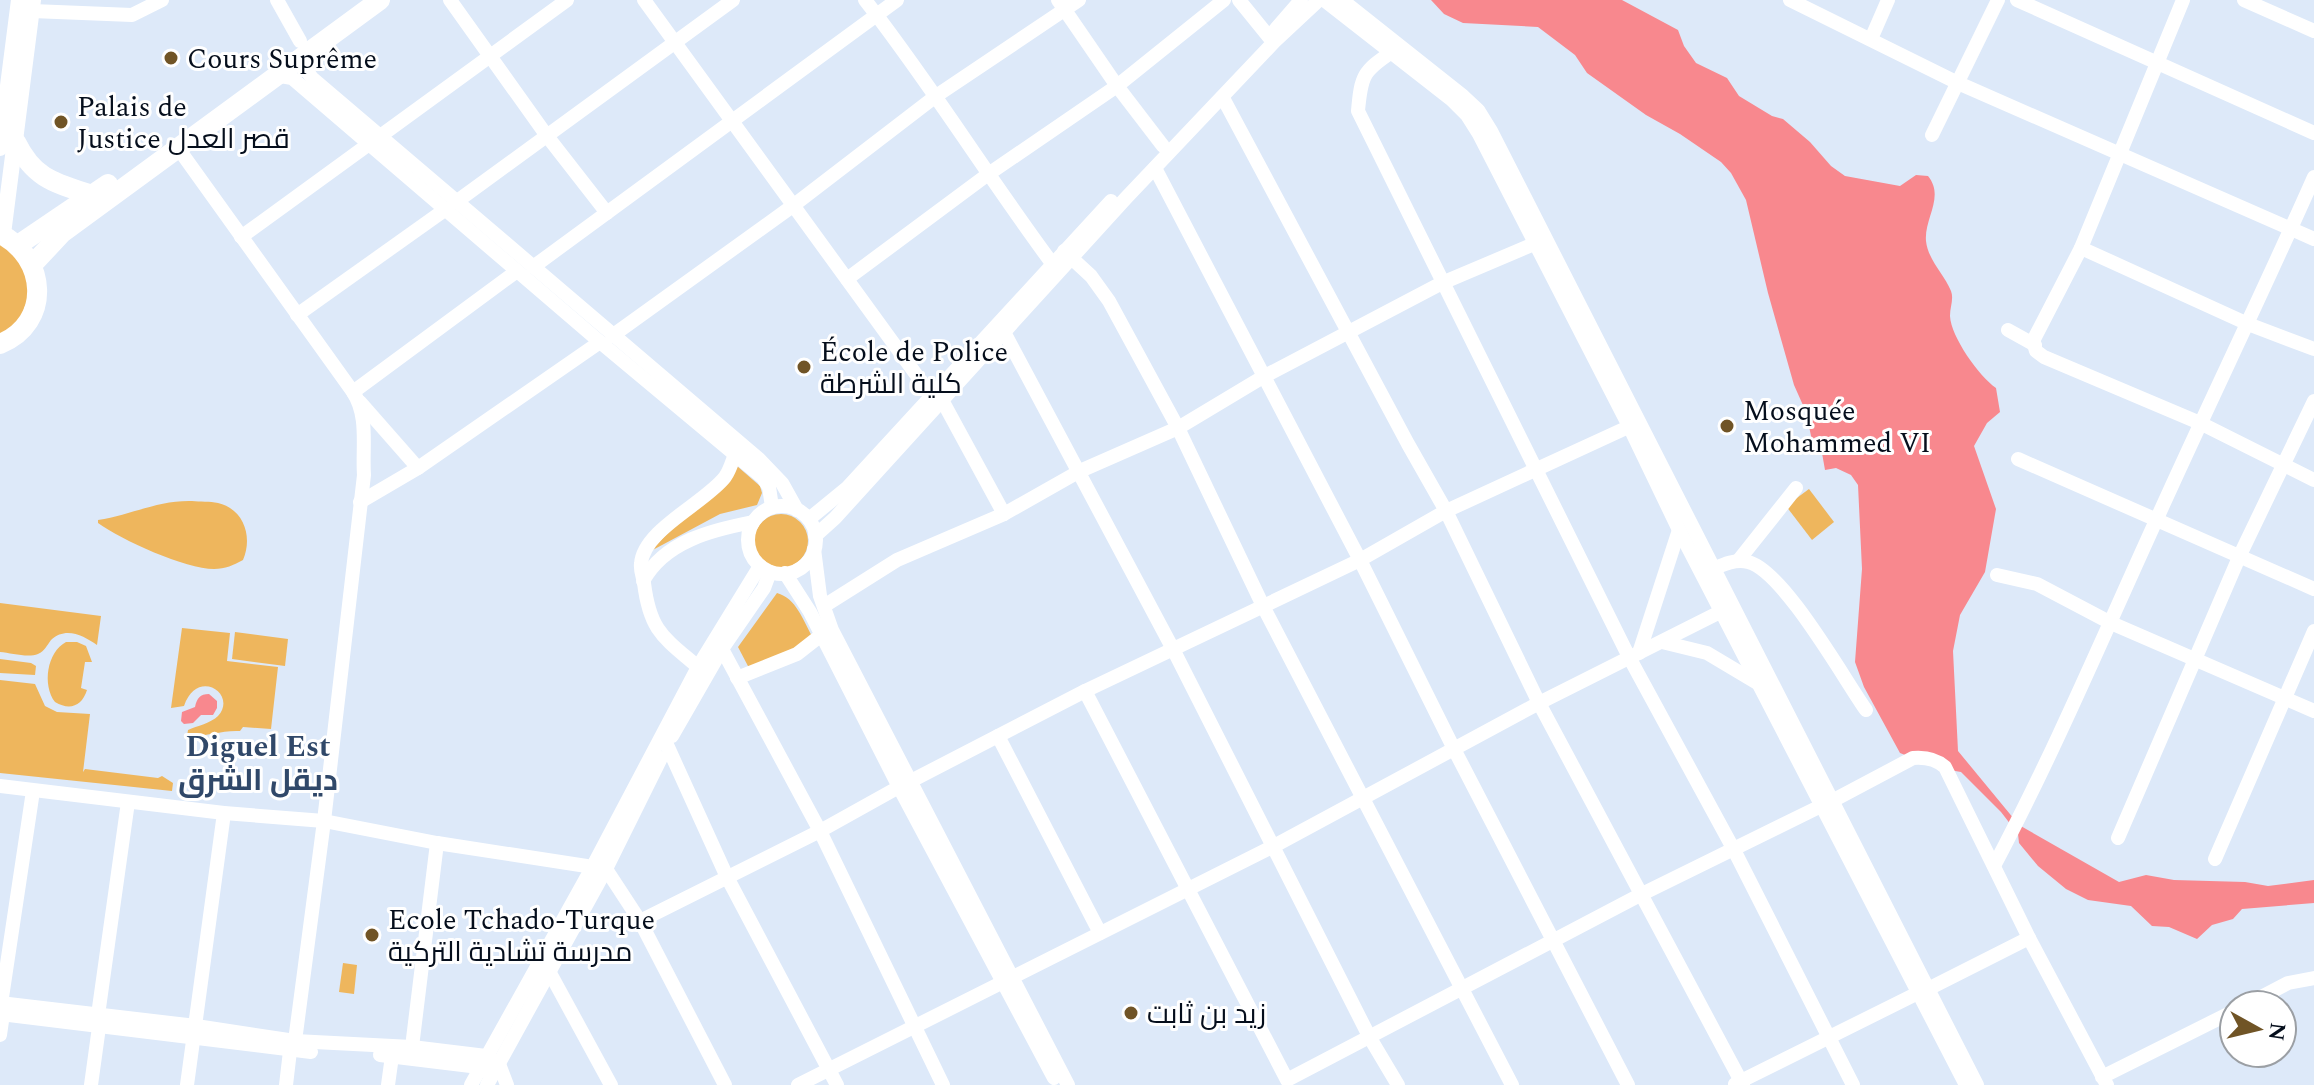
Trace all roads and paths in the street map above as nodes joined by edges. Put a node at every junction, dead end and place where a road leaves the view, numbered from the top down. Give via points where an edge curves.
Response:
1 (9, 0) edge
2 (19, 0) edge
3 (162, 0) edge
4 (277, 0) edge
5 (365, 0) edge
6 (380, 0) edge
7 (450, 0) edge
8 (567, 0) edge
9 (644, 0) edge
10 (733, 0) edge
11 (865, 0) edge
12 (897, 0) edge
13 (1079, 0) edge
14 (1224, 0) edge
15 (1239, 0) edge
16 (1301, 0) edge
17 (1322, 0) edge
18 (1342, 0) edge
19 (1790, 0) edge
20 (1888, 0) edge
21 (1998, 0) edge
22 (2017, 0) edge
23 (2183, 0) edge
24 (2244, 0) edge
25 (142, 5) edge
26 (1062, 5) edge
27 (33, 6) edge
28 (876, 14) junction
29 (2314, 31) edge
30 (1269, 37) junction
31 (1871, 39) junction
32 (674, 43) junction
33 (302, 48) junction
34 (1392, 52) junction
35 (489, 56) junction
36 (2157, 63) junction
37 (0, 72) edge
38 (275, 75) junction
39 (1958, 83) junction
40 (1117, 86) junction
41 (936, 96) junction
42 (1223, 98) junction
43 (733, 121) junction
44 (2314, 133) edge
45 (1932, 135) dead end
46 (547, 136) junction
47 (374, 141) junction
48 (8, 145) edge
49 (1163, 146) junction
50 (178, 148) junction
51 (2120, 154) junction
52 (1155, 168) junction
53 (987, 175) junction
54 (2314, 177) edge
55 (92, 195) junction
56 (794, 205) junction
57 (451, 206) junction
58 (607, 213) junction
59 (2291, 229) junction
60 (241, 237) junction
61 (7, 238) edge
62 (2314, 239) edge
63 (1534, 244) junction
64 (2081, 248) junction
65 (1068, 255) junction
66 (33, 264) junction
67 (533, 267) junction
68 (1056, 268) junction
69 (517, 271) junction
70 (847, 279) junction
71 (1442, 283) junction
72 (297, 315) junction
73 (2248, 324) junction
74 (2008, 330) dead end
75 (1004, 332) junction
76 (1350, 333) junction
77 (606, 339) junction
78 (0, 344) edge
79 (2035, 345) junction
80 (2314, 349) edge
81 (1263, 377) junction
82 (356, 397) junction
83 (936, 397) junction
84 (2314, 401) edge
85 (2200, 423) junction
86 (1634, 424) junction
87 (1178, 428) junction
88 (735, 454) junction
89 (2018, 459) dead end
90 (2282, 465) junction
91 (418, 468) junction
92 (1535, 469) junction
93 (1080, 471) junction
94 (2314, 480) edge
95 (1796, 488) dead end
96 (360, 502) junction
97 (772, 507) junction
98 (1446, 511) junction
99 (803, 514) junction
100 (1004, 514) junction
101 (2157, 518) junction
102 (753, 522) junction
103 (1679, 530) junction
104 (815, 543) junction
105 (2240, 555) junction
106 (1360, 560) junction
107 (1738, 561) junction
108 (1713, 569) junction
109 (772, 570) junction
110 (1997, 575) dead end
111 (643, 581) junction
112 (2314, 589) edge
113 (824, 606) junction
114 (1264, 608) junction
115 (1728, 608) junction
116 (2111, 623) junction
117 (2314, 631) edge
118 (820, 636) junction
119 (1662, 642) junction
120 (722, 649) junction
121 (1174, 651) junction
122 (1634, 655) junction
123 (2194, 659) junction
124 (698, 667) junction
125 (737, 678) junction
126 (1761, 686) junction
127 (1085, 691) junction
128 (2283, 698) junction
129 (1539, 703) junction
130 (1866, 710) dead end
131 (2314, 711) edge
132 (998, 736) junction
133 (667, 745) junction
134 (1454, 749) junction
135 (1814, 778) junction
136 (904, 785) junction
137 (0, 786) edge
138 (33, 791) junction
139 (1363, 797) junction
140 (128, 802) junction
141 (1827, 804) junction
142 (224, 813) junction
143 (324, 821) junction
144 (820, 831) junction
145 (2118, 838) dead end
146 (437, 843) junction
147 (1274, 846) junction
148 (1734, 850) junction
149 (2215, 859) dead end
150 (1994, 866) junction
151 (600, 867) junction
152 (727, 877) junction
153 (1188, 888) junction
154 (1640, 895) junction
155 (640, 921) junction
156 (1100, 933) junction
157 (2029, 938) junction
158 (1554, 941) junction
159 (550, 973) junction
160 (1009, 981) junction
161 (2312, 983) edge
162 (1461, 987) junction
163 (2277, 989) edge
164 (1923, 991) junction
165 (1, 1009) edge
166 (2218, 1020) edge
167 (99, 1021) junction
168 (914, 1026) junction
169 (195, 1033) junction
170 (0, 1035) edge
171 (1829, 1036) junction
172 (1370, 1038) junction
173 (292, 1046) junction
174 (412, 1047) junction
175 (392, 1056) junction
176 (482, 1061) junction
177 (828, 1068) junction
178 (498, 1076) edge
179 (2104, 1081) edge
180 (1288, 1083) edge
181 (1739, 1084) edge
182 (91, 1085) edge
183 (187, 1085) edge
184 (286, 1085) edge
185 (388, 1085) edge
186 (471, 1085) edge
187 (611, 1085) edge
188 (725, 1085) edge
189 (798, 1085) edge
190 (837, 1085) edge
191 (943, 1085) edge
192 (1058, 1085) edge
193 (1068, 1085) edge
194 (1398, 1085) edge
195 (1512, 1085) edge
196 (1628, 1085) edge
197 (1853, 1085) edge
198 (1966, 1085) edge
199 (1977, 1085) edge

1 - 37 main road
2 - 48 main road
3 - 25 street
4 - 33 street
5 - 33 highway
6 - 33 highway
7 - 35 street
8 - 35 street
9 - 32 street
10 - 32 street
11 - 28 street
12 - 28 street
13 - 26 street
14 - 40 street
15 - 30 street
16 - 30 street
17 - 34 street
17 - 42 street
18 - 86 street via 1478,110
19 - 31 street
20 - 31 street
21 - 39 street
22 - 36 street
23 - 36 street
24 - 29 street
25 - 27 street via 132,15
26 - 40 street
26 - 41 street
27 - 48 main road
28 - 41 street
28 - 43 street
30 - 49 street
31 - 39 street
32 - 43 street
32 - 46 street
33 - 38 highway
33 - 47 street via 312,78
33 - 55 highway
34 - 63 street via 1467,115
34 - 71 street via 1362,78 1358,111
35 - 46 street
35 - 47 street
36 - 44 street
36 - 51 street
38 - 47 street via 292,78
38 - 50 highway
39 - 45 street
39 - 51 street
40 - 49 street
40 - 53 street
41 - 53 street
41 - 56 street
42 - 52 street
42 - 76 street
43 - 56 street
43 - 58 street
46 - 57 street
46 - 58 street
47 - 57 street
47 - 60 street
48 - 55 highway via 41,176
48 - 61 main road
49 - 65 street
50 - 60 street
50 - 66 highway via 62,233
51 - 59 street
51 - 64 street
52 - 65 street
52 - 81 street
53 - 68 street
53 - 70 street
54 - 59 street
55 - 61 highway
56 - 70 street
56 - 77 street
57 - 67 street
57 - 69 street
57 - 72 street
58 - 67 street
59 - 62 street
59 - 73 street
60 - 72 street
61 - 66 highway
63 - 71 street
63 - 86 street
64 - 73 street
64 - 79 street
65 - 68 street
65 - 87 street via 1109,301
66 - 78 highway via 34,308 18,333
67 - 77 street
68 - 75 street
68 - 83 street
69 - 77 street
69 - 82 street
70 - 83 street
71 - 76 street
71 - 92 street
72 - 82 street
73 - 80 street
73 - 85 street
74 - 79 street
75 - 83 street
75 - 93 street
76 - 81 street
76 - 98 street
77 - 88 street
77 - 91 street
77 - 99 street via 771,470
79 - 85 street via 2044,357
81 - 87 street
81 - 106 street
82 - 91 street
82 - 96 street via 364,449
83 - 99 street via 847,488
83 - 100 street
83 - 104 street
84 - 90 street
85 - 90 street
85 - 101 street
86 - 92 street
86 - 103 street
86 - 108 street
87 - 93 street
87 - 114 street
88 - 97 street via 763,478
88 - 111 street via 726,476 650,543 641,564
89 - 101 street
90 - 94 street
90 - 105 street
91 - 96 street
92 - 98 street
92 - 122 street
93 - 100 street
93 - 121 street
95 - 107 street
96 - 143 street
97 - 99 street
97 - 102 street
98 - 106 street
98 - 129 street
99 - 104 street
100 - 113 street via 897,560
101 - 105 street
101 - 116 street
102 - 109 street via 750,550
102 - 111 street via 719,528 672,549 652,565
103 - 115 street
103 - 122 street
104 - 109 street via 804,566
104 - 113 street
105 - 112 street
105 - 123 street
106 - 114 street
106 - 134 street
107 - 108 street
107 - 130 street via 1754,564 1776,581
108 - 115 street
109 - 118 street via 805,604
109 - 120 street
109 - 124 street
110 - 116 street via 2037,584
111 - 124 street via 658,631
113 - 136 street
114 - 121 street
114 - 139 street
115 - 119 street
115 - 126 street
115 - 135 street
116 - 123 street
116 - 150 street
117 - 128 street
118 - 125 street via 797,654
118 - 136 street
119 - 122 street
119 - 126 street via 1707,653
120 - 125 street
120 - 133 street
121 - 127 street
121 - 147 street
122 - 129 street
122 - 148 street
123 - 128 street
123 - 145 street
124 - 151 street
125 - 144 street
126 - 135 street
127 - 132 street
127 - 153 street
128 - 131 street
128 - 149 street
129 - 134 street
129 - 154 street
132 - 136 street
132 - 156 street
133 - 151 street
133 - 152 street
134 - 139 street
134 - 158 street
135 - 141 street
136 - 144 street
136 - 160 street
137 - 138 street
138 - 140 street
138 - 165 street
139 - 147 street
139 - 162 street
140 - 142 street
140 - 167 street
141 - 148 street
141 - 150 street via 1913,758 1939,762
141 - 164 street
142 - 143 street
142 - 169 street
143 - 146 street
143 - 173 street
144 - 152 street
144 - 168 street
146 - 151 street
146 - 174 street
147 - 153 street
147 - 172 street
148 - 154 street
148 - 171 street
150 - 157 street
151 - 155 street
151 - 159 street
151 - 176 street
152 - 155 street
152 - 177 street
153 - 156 street
153 - 180 street
154 - 158 street
154 - 181 street
155 - 188 street
156 - 160 street
157 - 164 street
157 - 179 street
158 - 162 street
158 - 196 street
159 - 178 street
159 - 187 street
160 - 168 street
160 - 192 street
160 - 193 street
161 - 163 street via 2288,983
162 - 172 street
162 - 195 street
164 - 171 street
164 - 198 street
164 - 199 street
165 - 167 street
165 - 170 street
166 - 179 street
167 - 169 street
167 - 182 street
168 - 177 street
168 - 191 street
169 - 173 street
169 - 183 street
171 - 181 street
171 - 197 street
172 - 180 street
172 - 194 street
173 - 174 street
173 - 175 street
173 - 184 street
174 - 176 street
175 - 176 street
175 - 185 street
176 - 178 street
176 - 186 street
177 - 189 street
177 - 190 street

